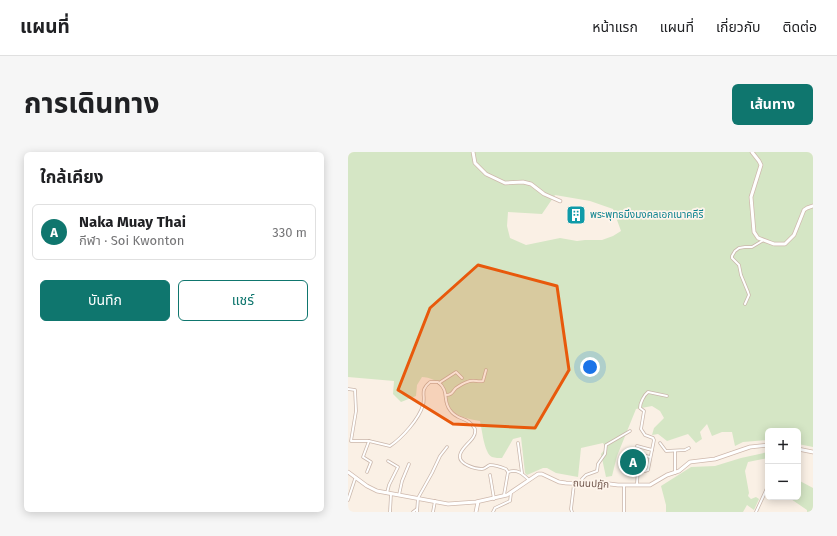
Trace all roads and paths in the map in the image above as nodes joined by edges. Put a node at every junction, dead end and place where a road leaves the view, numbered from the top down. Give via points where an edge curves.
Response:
1 (473, 152) edge
2 (752, 152) edge
3 (560, 201) dead end
4 (813, 206) edge
5 (764, 240) junction
6 (745, 304) dead end
7 (486, 370) dead end
8 (462, 378) dead end
9 (439, 383) junction
10 (348, 389) edge
11 (446, 395) junction
12 (667, 396) dead end
13 (630, 431) dead end
14 (350, 441) edge
15 (369, 441) junction
16 (518, 443) dead end
17 (660, 443) dead end
18 (765, 445) edge
19 (637, 446) dead end
20 (447, 447) dead end
21 (689, 448) dead end
22 (652, 450) junction
23 (801, 450) edge
24 (675, 451) junction
25 (631, 452) dead end
26 (813, 452) edge
27 (650, 457) junction
28 (388, 461) dead end
29 (410, 464) dead end
30 (348, 472) edge
31 (367, 472) dead end
32 (508, 472) junction
33 (522, 473) junction
34 (675, 473) junction
35 (490, 475) dead end
36 (355, 478) junction
37 (529, 480) junction
38 (574, 484) junction
39 (582, 484) junction
40 (637, 484) junction
41 (624, 486) junction
42 (765, 492) edge
43 (387, 493) junction
44 (511, 493) junction
45 (391, 494) junction
46 (399, 495) junction
47 (504, 497) junction
48 (418, 498) junction
49 (494, 499) junction
50 (348, 500) edge
51 (435, 501) junction
52 (478, 502) junction
53 (417, 511) edge
54 (390, 512) edge
55 (413, 512) edge
56 (433, 512) edge
57 (476, 512) edge
58 (493, 512) edge
59 (572, 512) edge
60 (624, 512) edge
61 (756, 512) edge

1 - 3 main road via 475,164 486,174 505,183 531,184 544,194
2 - 5 main road via 761,165 751,197 752,223 756,236
4 - 5 main road via 804,210 794,235 785,244 778,245
5 - 6 street via 752,248 739,248 733,254 732,258 739,265 749,295
7 - 11 street via 483,381 468,381
8 - 9 street via 456,372
9 - 11 street
9 - 15 street via 430,382 425,386 423,405 412,426 392,445
10 - 14 street via 354,390 356,404
11 - 32 street via 449,410 470,421 475,429 474,436 460,455 463,463 483,469 490,465 496,466
12 - 22 street via 648,392 640,403 640,408 644,411 641,429 645,435 653,438
13 - 39 street via 606,445 597,471 586,475 582,479
14 - 15 street
15 - 31 street via 363,457 371,462
16 - 33 street
17 - 24 street via 666,451
18 - 34 main road, ถนนปฏัก via 750,447 715,459 690,462
19 - 22 street
20 - 48 street
21 - 24 street
22 - 27 street
23 - 26 main road
24 - 34 street
25 - 27 street
27 - 40 street via 648,470 638,468
28 - 43 street via 398,467 398,470
29 - 46 street
30 - 36 main road, ถนนปฏัก
32 - 33 street via 513,470
32 - 47 street
33 - 37 street
34 - 40 main road, ถนนปฏัก via 650,485
35 - 49 street
36 - 43 main road, ถนนปฏัก via 377,491
36 - 50 street
37 - 38 main road, ถนนปฏัก via 542,474 559,482
37 - 44 main road, ถนนปฏัก
38 - 39 main road, ถนนปฏัก
38 - 59 street
39 - 41 main road, ถนนปฏัก
40 - 41 main road, ถนนปฏัก
41 - 60 street
42 - 61 street
43 - 45 main road, ถนนปฏัก
44 - 47 main road, ถนนปฏัก
44 - 58 street via 510,501 495,508
45 - 46 main road, ถนนปฏัก
45 - 54 street
46 - 48 main road, ถนนปฏัก
47 - 49 main road, ถนนปฏัก
48 - 51 main road, ถนนปฏัก
48 - 53 street
49 - 52 main road, ถนนปฏัก
51 - 52 main road, ถนนปฏัก via 448,504
51 - 56 street
52 - 57 main road
53 - 55 street

